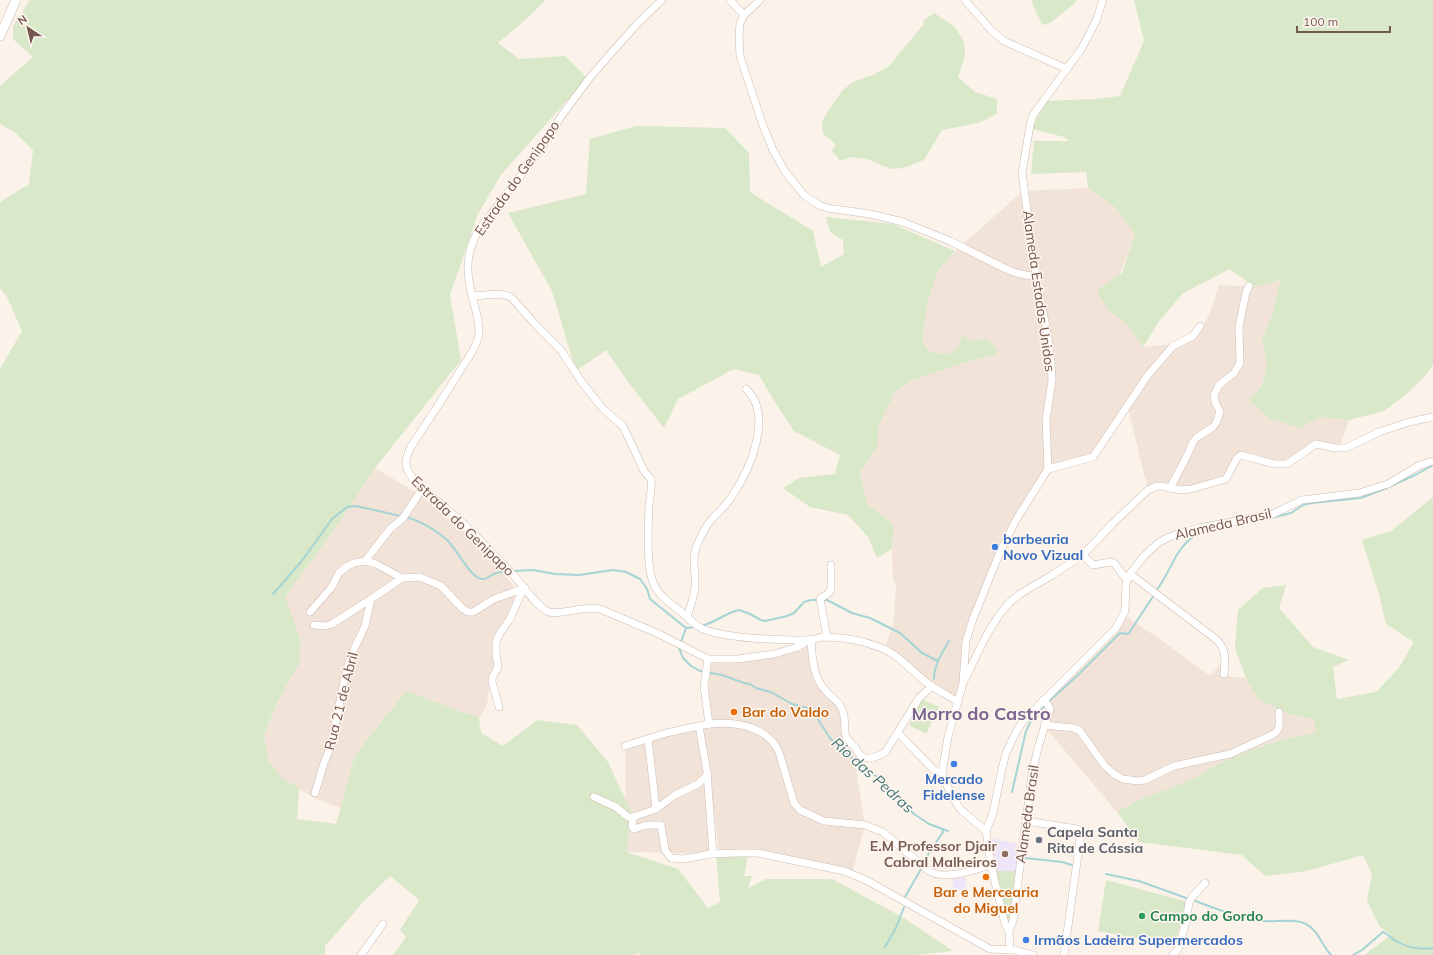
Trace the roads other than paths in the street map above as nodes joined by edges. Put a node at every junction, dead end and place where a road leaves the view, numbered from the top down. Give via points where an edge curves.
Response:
1 (16, 0) edge
2 (662, 0) edge
3 (730, 0) edge
4 (760, 0) edge
5 (965, 0) edge
6 (1103, 0) edge
7 (744, 15) junction
8 (0, 36) edge
9 (1067, 69) junction
10 (1036, 277) junction
11 (1249, 286) dead end
12 (472, 296) junction
13 (1200, 326) dead end
14 (746, 389) dead end
15 (1433, 417) edge
16 (1433, 461) edge
17 (1048, 469) junction
18 (1170, 488) junction
19 (422, 489) junction
20 (1083, 555) junction
21 (365, 561) junction
22 (831, 564) dead end
23 (1129, 577) junction
24 (402, 578) junction
25 (524, 588) junction
26 (371, 599) junction
27 (310, 612) dead end
28 (687, 617) junction
29 (314, 625) dead end
30 (826, 637) junction
31 (809, 640) junction
32 (708, 659) junction
33 (1224, 674) dead end
34 (963, 683) junction
35 (932, 686) junction
36 (1043, 700) junction
37 (958, 702) junction
38 (499, 707) dead end
39 (1279, 712) dead end
40 (709, 724) junction
41 (1044, 725) junction
42 (699, 726) junction
43 (898, 733) junction
44 (648, 739) junction
45 (625, 746) dead end
46 (942, 773) junction
47 (708, 774) junction
48 (315, 793) dead end
49 (594, 797) dead end
50 (656, 809) junction
51 (633, 818) junction
52 (1026, 821) junction
53 (986, 831) junction
54 (713, 854) junction
55 (991, 865) junction
56 (1205, 883) dead end
57 (1009, 923) junction
58 (383, 924) dead end
59 (1010, 950) junction
60 (361, 955) edge
61 (1033, 955) edge
62 (1064, 955) edge
63 (1173, 955) edge

1 - 8 street
2 - 12 street, Estrada do Genipapo via 637,24 587,82 534,159 478,231 471,243 468,265 467,276
3 - 7 street
4 - 7 street
5 - 9 street via 996,36
6 - 9 street, Alameda Estados Unidos via 1090,34
7 - 10 street via 740,23 740,56 762,124 780,164 804,195 828,208 903,222 950,241 1006,269
9 - 10 street, Alameda Estados Unidos via 1034,115 1023,166 1022,180
10 - 17 street, Alameda Estados Unidos via 1051,363 1052,380 1046,420
11 - 18 street via 1239,327 1238,367 1219,385 1214,395 1220,412 1216,423 1193,442
12 - 19 street, Estrada do Genipapo via 480,332 478,339 407,456 408,471
12 - 28 street via 503,294 512,298 560,349 603,409 623,426 644,471 651,479 648,542 652,580 658,593
13 - 17 street via 1193,336 1173,346 1148,376 1094,456
14 - 28 street via 756,403 759,426 757,442 732,496 705,529 697,546 695,584
15 - 18 street via 1384,430 1346,448 1316,444 1288,464 1274,464 1240,455 1226,479 1191,489
16 - 23 street, Alameda Brasil via 1420,465 1388,484 1360,493 1310,498 1273,514 1177,534 1151,549
17 - 34 street via 1016,520 1000,552 973,619 966,641
18 - 20 street via 1157,486 1148,490
19 - 21 street via 403,518 390,529
19 - 25 street, Estrada do Genipapo via 476,536
20 - 23 street via 1092,565 1114,563
20 - 34 street via 1010,602 986,636
21 - 24 street
21 - 27 street via 346,567 339,573 331,588
22 - 30 street via 832,589 820,599
23 - 33 street via 1217,640 1224,652
23 - 36 street via 1125,611 1116,628
24 - 25 street via 420,577 441,586 468,612 479,610 494,599
24 - 26 street
25 - 32 street, Estrada do Genipapo via 547,612 593,607 600,609 659,634
25 - 38 street via 496,642 498,667 492,682
26 - 29 street via 332,624
26 - 48 street, Rua 21 de Abril via 365,626 347,668 330,748
28 - 31 street via 702,628 736,636
30 - 31 street
30 - 35 street via 854,640 880,647
31 - 32 street, Estrada do Genipapo via 795,648 774,654 738,659
31 - 43 street via 818,679 826,692 840,705 846,737 861,756 866,758 884,754
32 - 40 street via 704,686
34 - 37 street
35 - 37 street
35 - 43 street via 919,698
36 - 41 street, Alameda Brasil via 1050,709
36 - 53 street via 1023,721 1012,741
37 - 46 street
39 - 41 street via 1277,733 1230,754 1174,766 1138,781 1123,779 1114,774 1104,765 1080,731
40 - 42 street
40 - 55 street via 725,722 741,725 757,730 771,739 779,752 794,803 800,810 824,821 857,824 883,832 937,875 951,875
41 - 52 street, Alameda Brasil via 1032,774
42 - 44 street
42 - 47 street
43 - 46 street via 935,771
44 - 45 street
44 - 50 street
46 - 53 street via 951,795 961,810
47 - 50 street via 698,784 674,795
47 - 54 street
49 - 51 street
50 - 51 street
51 - 54 street via 634,829 647,825 661,825 665,850 671,858 684,859
52 - 57 street, Alameda Brasil
52 - 62 street via 1081,831
53 - 55 street
54 - 59 street via 758,853 844,871 866,880 990,949
55 - 57 street
56 - 63 street via 1190,899 1178,949
57 - 59 street
58 - 60 street
59 - 61 street

